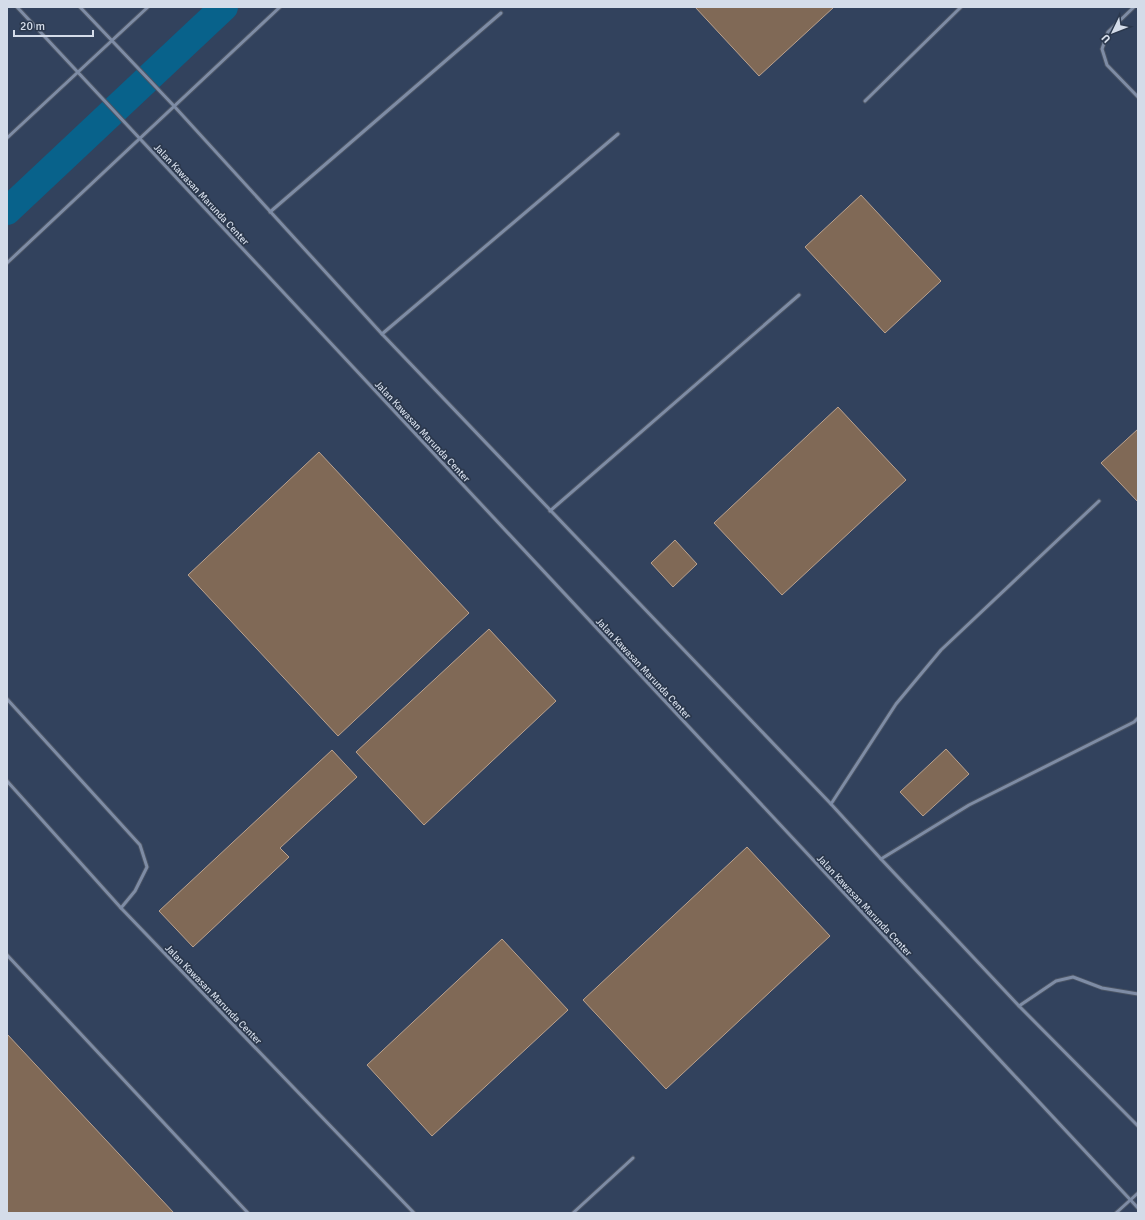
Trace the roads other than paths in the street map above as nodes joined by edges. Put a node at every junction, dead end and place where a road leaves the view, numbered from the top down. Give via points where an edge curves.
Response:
1 (17, 7) edge
2 (80, 7) edge
3 (148, 7) edge
4 (280, 7) edge
5 (961, 7) edge
6 (1134, 7) edge
7 (1138, 11) edge
8 (501, 13) dead end
9 (111, 41) junction
10 (78, 72) junction
11 (1138, 97) edge
12 (865, 101) dead end
13 (174, 106) junction
14 (618, 134) dead end
15 (7, 138) edge
16 (139, 139) junction
17 (270, 212) junction
18 (7, 263) edge
19 (799, 296) dead end
20 (382, 334) junction
21 (1099, 501) dead end
22 (550, 512) junction
23 (7, 699) edge
24 (1138, 718) edge
25 (7, 781) edge
26 (831, 804) junction
27 (881, 859) junction
28 (121, 908) junction
29 (7, 955) edge
30 (1138, 994) edge
31 (1019, 1006) junction
32 (1138, 1126) edge
33 (633, 1158) dead end
34 (1138, 1193) edge
35 (1130, 1200) junction
36 (1138, 1208) edge
37 (248, 1213) edge
38 (414, 1213) edge
39 (573, 1213) edge
40 (1116, 1213) edge

1 - 10 lane, Jalan Kawasan Marunda Center
2 - 9 lane
3 - 9 lane
4 - 13 lane
5 - 12 lane
6 - 7 lane
6 - 11 lane via 1108,32 1102,49 1107,66
8 - 17 lane
9 - 10 lane
9 - 13 lane
10 - 15 lane
10 - 16 lane, Jalan Kawasan Marunda Center
13 - 16 lane
13 - 17 lane
14 - 20 lane
16 - 18 lane
16 - 35 lane, Jalan Kawasan Marunda Center
17 - 20 lane
19 - 22 lane
20 - 22 lane
21 - 26 lane via 941,650 896,704
22 - 26 lane
23 - 28 lane via 140,845 147,867 136,891
24 - 27 lane via 969,805
25 - 28 lane, Jalan Kawasan Marunda Center
26 - 27 lane
27 - 31 lane
28 - 38 lane, Jalan Kawasan Marunda Center
29 - 37 lane
30 - 31 lane via 1102,988 1073,977 1056,981
31 - 32 lane
33 - 39 lane
34 - 35 lane
35 - 36 lane, Jalan Kawasan Marunda Center
35 - 40 lane

